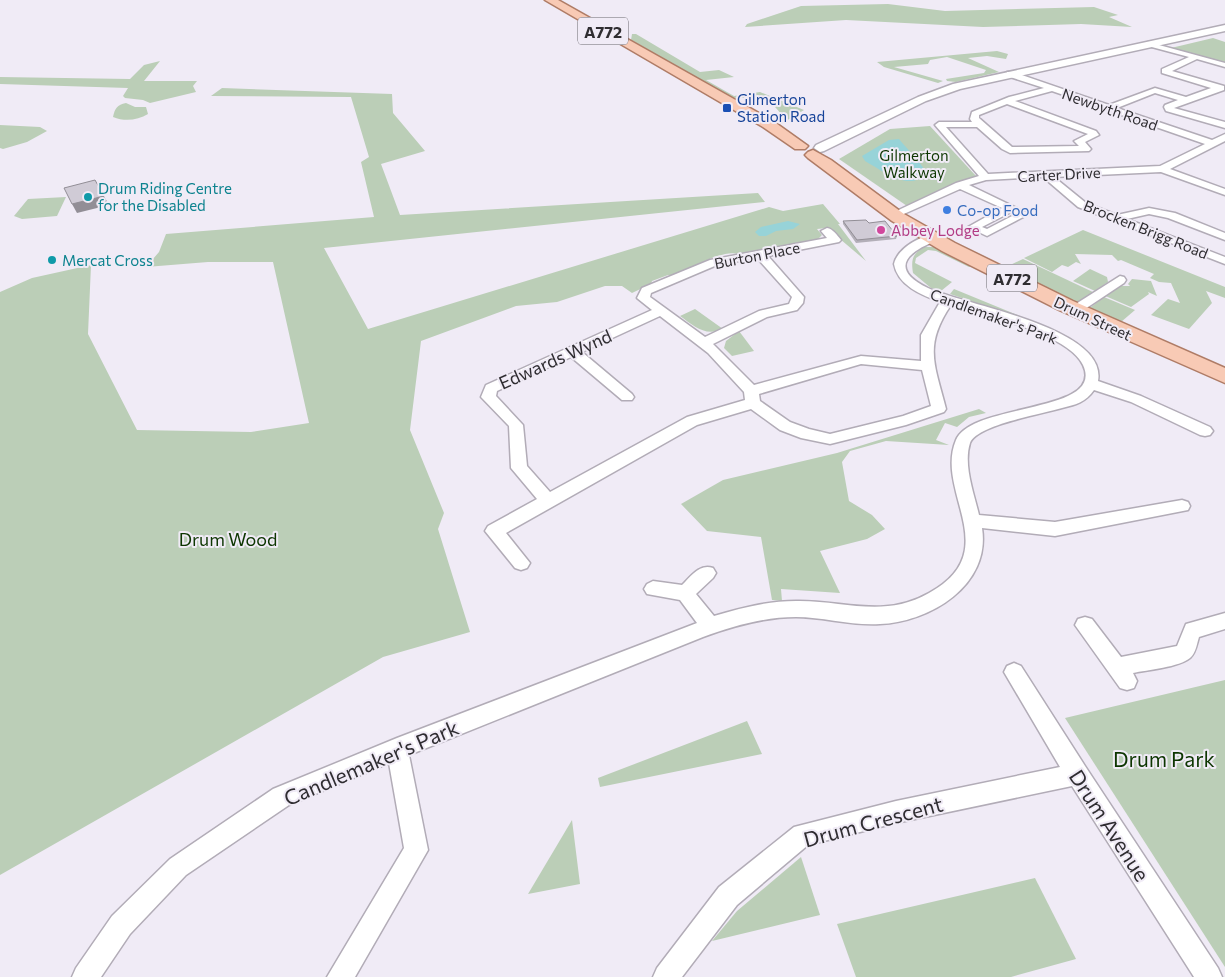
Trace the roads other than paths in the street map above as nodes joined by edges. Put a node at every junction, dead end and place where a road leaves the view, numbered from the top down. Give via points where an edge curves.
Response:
1 (550, 0) edge
2 (1225, 28) edge
3 (1151, 44) junction
4 (1196, 57) junction
5 (1225, 66) edge
6 (1010, 74) junction
7 (1051, 89) junction
8 (1222, 89) edge
9 (1186, 100) junction
10 (1007, 101) junction
11 (1109, 108) junction
12 (979, 124) junction
13 (1225, 125) edge
14 (1225, 137) edge
15 (1212, 143) junction
16 (811, 150) junction
17 (1162, 169) junction
18 (1046, 175) junction
19 (985, 177) junction
20 (960, 185) junction
21 (1225, 192) edge
22 (1010, 208) dead end
23 (893, 215) junction
24 (1117, 218) junction
25 (827, 232) dead end
26 (1225, 237) edge
27 (934, 238) junction
28 (760, 254) junction
29 (1225, 261) edge
30 (1120, 280) dead end
31 (948, 300) junction
32 (1075, 310) junction
33 (661, 311) junction
34 (704, 343) junction
35 (573, 351) junction
36 (928, 366) junction
37 (1225, 376) edge
38 (1091, 384) junction
39 (627, 397) dead end
40 (752, 397) junction
41 (1205, 431) dead end
42 (548, 501) junction
43 (1182, 506) dead end
44 (972, 521) junction
45 (521, 563) dead end
46 (707, 573) dead end
47 (653, 589) dead end
48 (685, 593) junction
49 (1225, 621) edge
50 (710, 625) junction
51 (1085, 625) dead end
52 (1014, 672) dead end
53 (396, 749) junction
54 (1076, 774) junction
55 (85, 977) edge
56 (340, 977) edge
57 (666, 977) edge
58 (1209, 977) edge

1 - 16 main road, A772
2 - 3 street
3 - 4 street
3 - 6 street
4 - 5 street
4 - 8 street via 1165,70
6 - 7 street, Newbyth Road
6 - 16 street via 957,86 922,99
7 - 10 street
7 - 11 street, Newbyth Road
8 - 9 street
9 - 11 street via 1155,90
9 - 13 street via 1168,109
10 - 12 street via 976,114 974,119
10 - 12 street via 1094,134 1079,141 1086,149 1016,151 1004,147
11 - 15 street, Newbyth Road
12 - 19 street via 939,125
14 - 15 street, Carter Drive
15 - 17 street, Carter Drive
16 - 23 main road, Drum Street / A772
17 - 18 street, Carter Drive
17 - 21 street
18 - 19 street, Carter Drive
18 - 24 street, Brocken Brigg Road via 1082,204
19 - 20 street, Carter Drive
20 - 22 street
20 - 23 street, Carter Drive
23 - 27 main road, Drum Street / A772
24 - 26 street via 1149,211 1171,215
24 - 29 street, Brocken Brigg Road
25 - 28 street, Burton Place via 835,240
27 - 31 street, Candlemaker's Park via 904,253 899,263 900,270 913,284
27 - 32 main road, Drum Street / A772
28 - 33 street, Burton Place via 714,262 646,291 643,298
28 - 34 street via 798,297 798,304 763,314
30 - 32 street
31 - 36 street via 928,336
31 - 38 street, Candlemaker's Park via 1043,331 1068,343 1087,361 1092,371
32 - 37 main road, Drum Street / A772
33 - 34 street
33 - 35 street, Edwards Wynd
34 - 40 street
35 - 39 street
35 - 42 street, Edwards Wynd via 491,388 488,397 516,425 519,468
36 - 40 street via 861,360
36 - 40 street via 939,409 830,439 785,426
38 - 41 street via 1136,399
38 - 44 street, Candlemaker's Park via 1086,393 1074,400 986,424 972,430 964,439 960,462
40 - 42 street via 692,421
42 - 45 street via 494,531
43 - 44 street via 1055,529
44 - 50 street, Candlemaker's Park via 974,548 966,570 952,588 908,611 873,617 796,609 759,612
46 - 48 street
47 - 48 street
48 - 50 street
49 - 51 street via 1193,630 1187,649 1180,654 1122,674
50 - 53 street, Candlemaker's Park
52 - 54 street, Drum Avenue
53 - 55 street, Candlemaker's Park via 281,797 178,867 121,925
53 - 56 street via 416,850
54 - 57 street, Drum Crescent via 802,835 728,896
54 - 58 street, Drum Avenue

